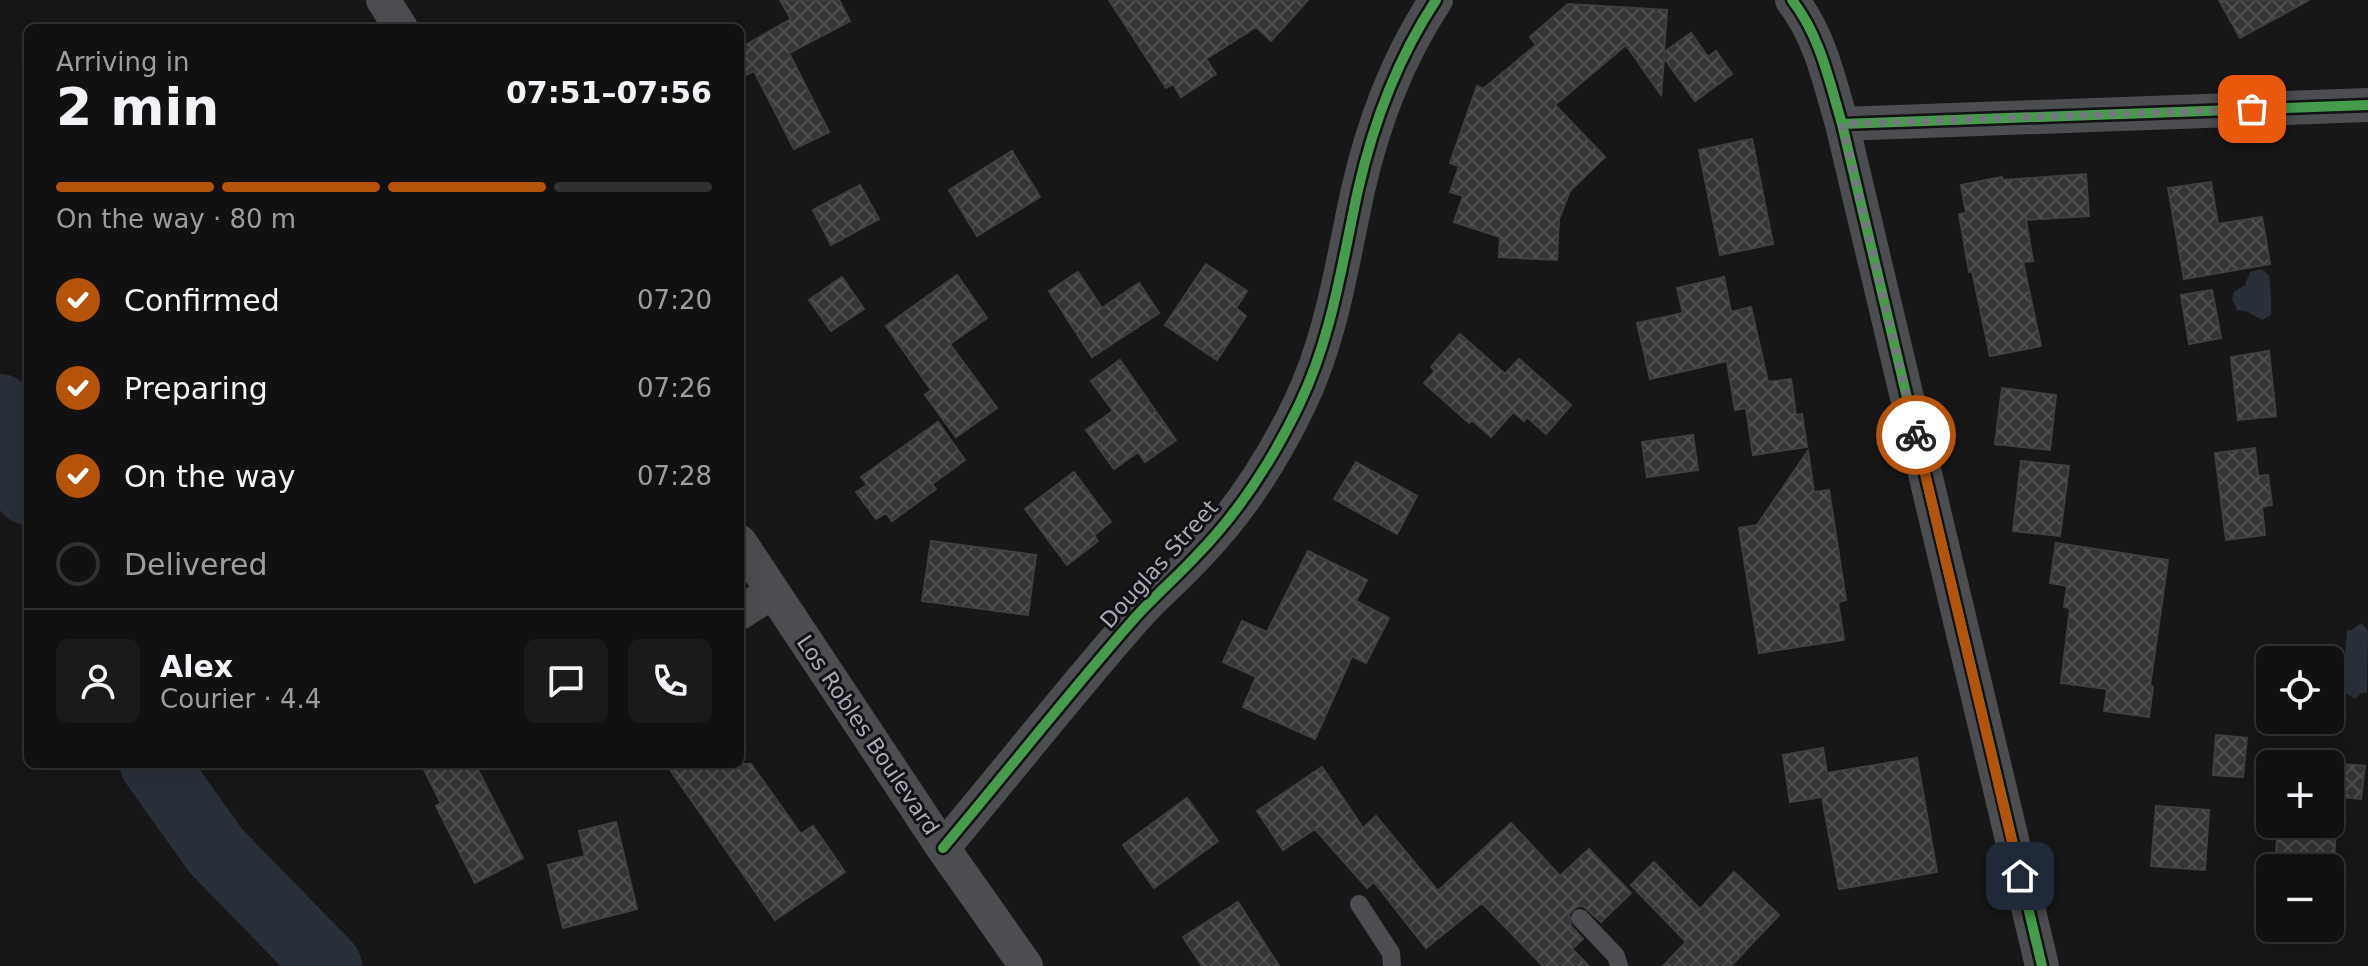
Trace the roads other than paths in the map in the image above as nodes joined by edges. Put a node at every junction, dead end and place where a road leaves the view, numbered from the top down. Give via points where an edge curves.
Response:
1 (383, 0) edge
2 (1436, 0) edge
3 (1792, 0) edge
4 (398, 24) edge
5 (2368, 105) edge
6 (1842, 124) junction
7 (744, 548) edge
8 (772, 592) junction
9 (744, 610) edge
10 (943, 848) junction
11 (1359, 904) dead end
12 (1580, 918) dead end
13 (1026, 966) edge
14 (1392, 966) edge
15 (1619, 966) edge
16 (2042, 966) edge

1 - 4 street
2 - 10 street, Douglas Street via 1408,48 1380,116 1322,349 1272,457 1209,542 1135,617
3 - 6 street via 1822,54
5 - 6 street
6 - 16 street
7 - 8 street, Los Robles Boulevard
8 - 9 street
8 - 10 street, Los Robles Boulevard
10 - 13 street, Los Robles Boulevard
11 - 14 lane via 1391,953
12 - 15 lane

